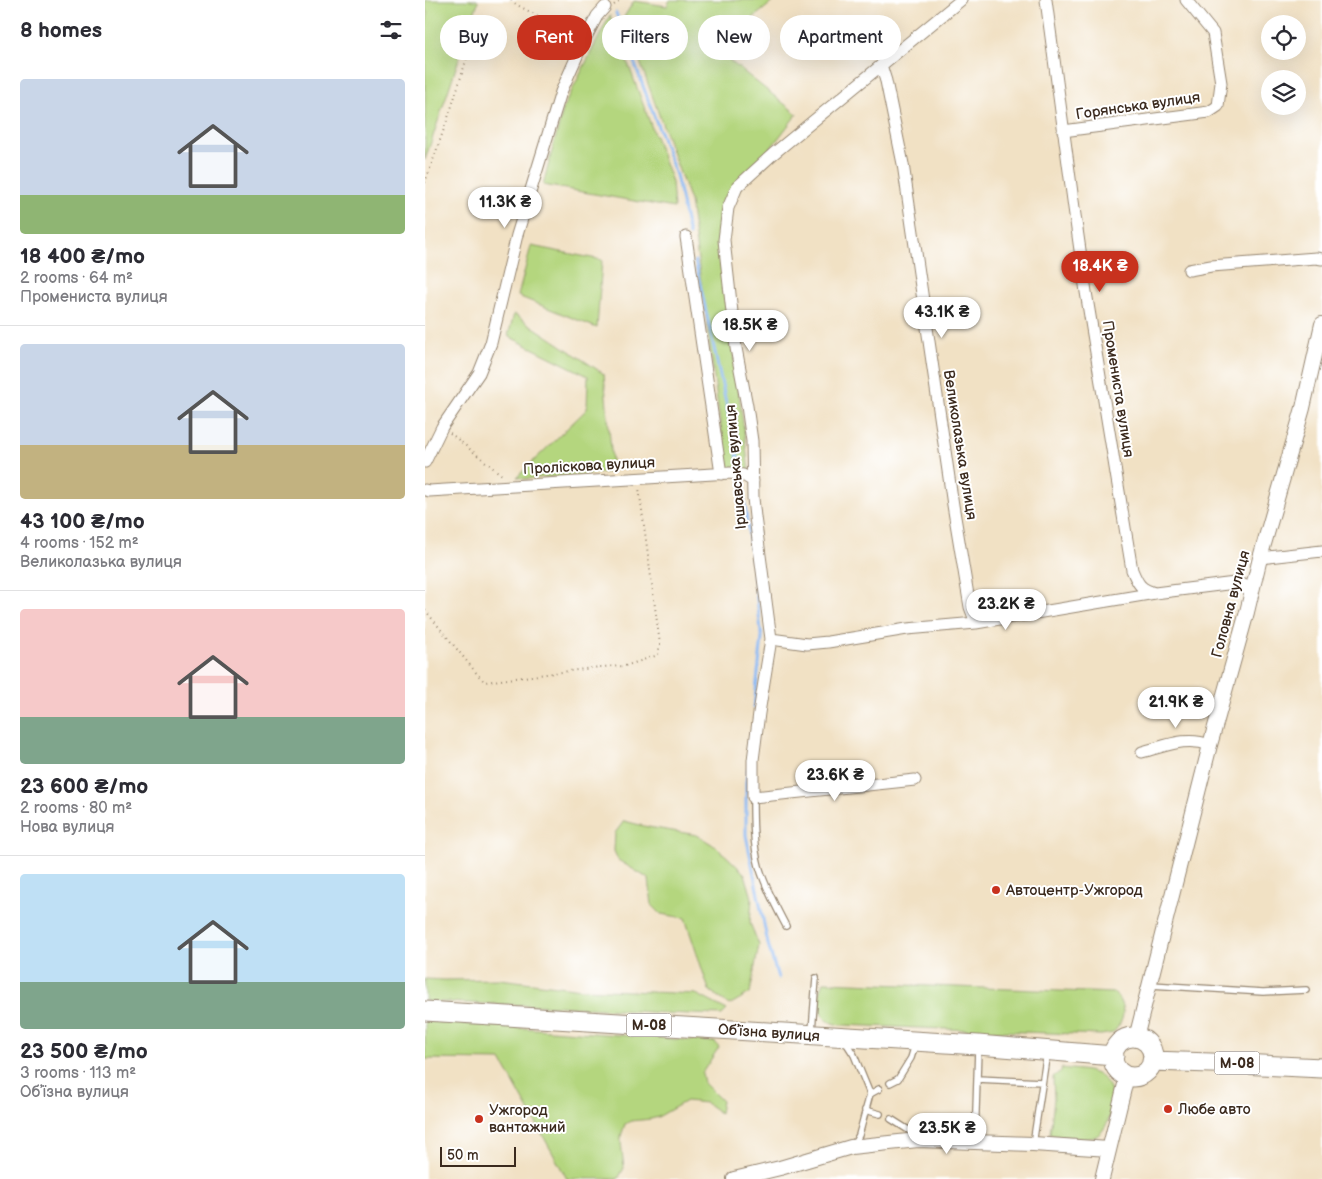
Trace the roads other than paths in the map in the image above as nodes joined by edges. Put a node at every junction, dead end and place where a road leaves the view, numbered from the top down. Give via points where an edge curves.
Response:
1 (961, 0) edge
2 (1047, 0) edge
3 (1186, 0) edge
4 (605, 7) dead end
5 (881, 65) junction
6 (1063, 131) junction
7 (686, 237) dead end
8 (1322, 260) edge
9 (1189, 270) dead end
10 (1322, 324) edge
11 (425, 462) edge
12 (721, 474) junction
13 (753, 481) junction
14 (425, 490) edge
15 (1322, 551) edge
16 (1260, 558) junction
17 (1155, 593) junction
18 (1251, 594) junction
19 (976, 623) junction
20 (771, 639) junction
21 (1210, 745) junction
22 (1142, 752) dead end
23 (915, 780) dead end
24 (753, 796) junction
25 (786, 926) dead end
26 (815, 978) dead end
27 (1149, 985) junction
28 (1306, 990) dead end
29 (425, 1011) edge
30 (811, 1036) junction
31 (843, 1037) junction
32 (1136, 1038) junction
33 (916, 1042) junction
34 (979, 1045) junction
35 (1047, 1050) junction
36 (1114, 1056) junction
37 (1153, 1061) junction
38 (1322, 1068) edge
39 (1127, 1076) junction
40 (977, 1078) junction
41 (1042, 1082) junction
42 (890, 1083) dead end
43 (879, 1089) dead end
44 (869, 1094) junction
45 (865, 1110) junction
46 (880, 1114) dead end
47 (891, 1119) dead end
48 (918, 1140) junction
49 (975, 1141) junction
50 (1033, 1144) junction
51 (851, 1147) junction
52 (1109, 1149) junction
53 (734, 1179) edge
54 (1101, 1179) edge

1 - 5 street, Іршавська вулиця
2 - 6 street, Промениста вулиця
3 - 6 street, Горянська вулиця via 1213,33 1221,83 1218,106 1209,112
4 - 11 street via 584,40 561,92 517,235 491,343 479,373 442,427
5 - 13 street, Іршавська вулиця via 737,187 728,208 724,240 736,348 752,441
5 - 19 street, Великолазька вулиця via 903,164 953,505 970,606
6 - 17 street, Промениста вулиця via 1133,570 1142,588
7 - 12 street
8 - 9 street
10 - 16 street, Головна вулиця via 1303,408
12 - 13 street, Проліскова вулиця via 743,475
12 - 14 street, Проліскова вулиця
13 - 20 street, Іршавська вулиця
15 - 16 street
16 - 18 street, Головна вулиця
17 - 18 street via 1235,583 1244,585
17 - 19 street
18 - 21 street, Головна вулиця
19 - 20 street via 907,629 807,644
20 - 24 street, Іршавська вулиця via 753,760
21 - 22 street via 1201,741 1182,741
21 - 27 street, Головна вулиця
23 - 24 street
24 - 25 lane via 759,866
26 - 30 lane
27 - 28 lane via 1263,992
27 - 32 street, Головна вулиця
29 - 30 highway, Обʼїзна вулиця / М-08
30 - 31 highway, Обʼїзна вулиця / М-08
31 - 33 highway, Обʼїзна вулиця / М-08
31 - 44 lane via 855,1055
32 - 36 highway via 1119,1044
32 - 37 highway via 1143,1040 1151,1049
33 - 34 highway, Обʼїзна вулиця / М-08
33 - 42 lane via 911,1058 898,1079
34 - 35 highway, Обʼїзна вулиця / М-08
34 - 40 lane
35 - 36 highway, Обʼїзна вулиця / М-08
35 - 41 lane
36 - 39 highway via 1117,1068
37 - 38 highway, М-08
37 - 39 highway via 1140,1076
39 - 52 street
40 - 41 lane
40 - 49 lane
41 - 50 lane
43 - 44 lane
44 - 45 lane
45 - 46 lane
45 - 51 lane via 859,1135
47 - 48 lane
48 - 49 street
48 - 51 street
49 - 50 street
50 - 52 street
51 - 53 street
52 - 54 street

